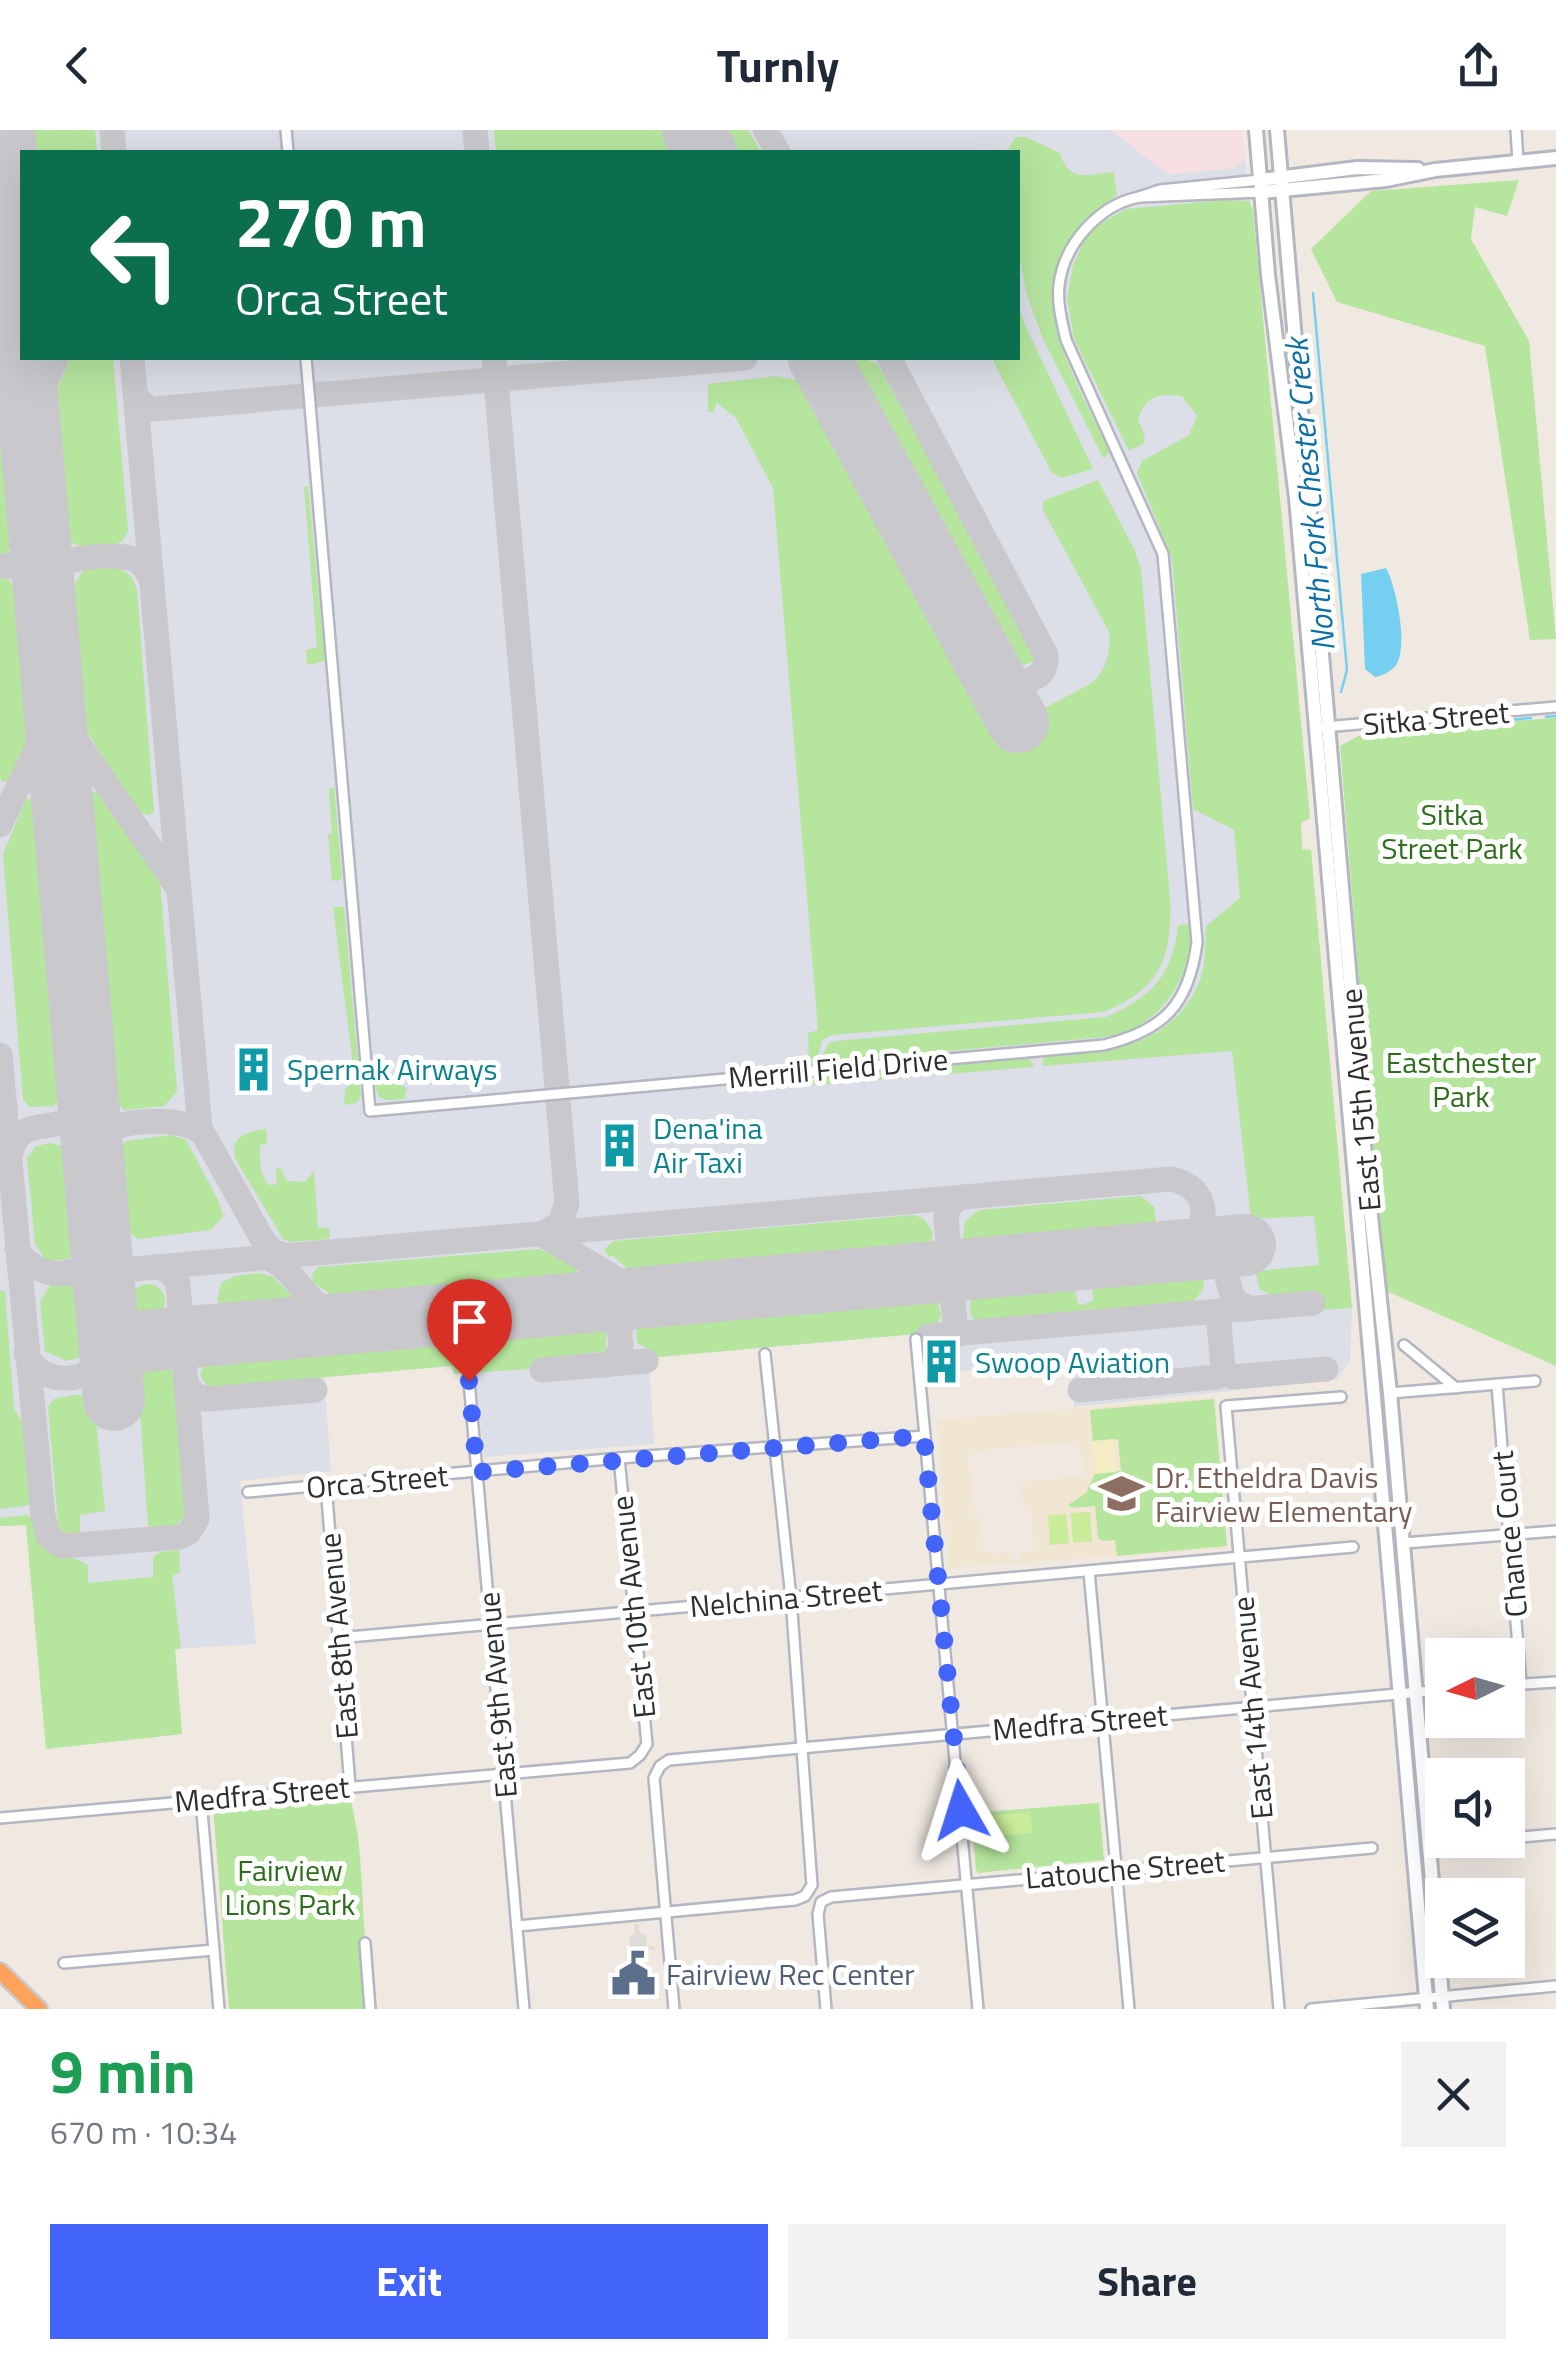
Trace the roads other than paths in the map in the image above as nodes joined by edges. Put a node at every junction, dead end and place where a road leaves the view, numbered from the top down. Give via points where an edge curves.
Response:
1 (1256, 130) edge
2 (1277, 130) edge
3 (1516, 130) edge
4 (1556, 158) edge
5 (1518, 162) junction
6 (1436, 170) junction
7 (1282, 176) junction
8 (1260, 186) junction
9 (1284, 191) junction
10 (306, 360) edge
11 (1556, 708) edge
12 (1322, 728) junction
13 (916, 1339) dead end
14 (1404, 1345) dead end
15 (764, 1354) dead end
16 (469, 1381) dead end
17 (1534, 1381) dead end
18 (1497, 1384) junction
19 (1456, 1388) junction
20 (1390, 1393) junction
21 (1341, 1397) dead end
22 (924, 1436) junction
23 (774, 1446) junction
24 (619, 1458) junction
25 (477, 1472) junction
26 (326, 1485) junction
27 (248, 1492) dead end
28 (1556, 1532) edge
29 (1509, 1535) junction
30 (1404, 1542) junction
31 (1352, 1547) dead end
32 (1238, 1558) junction
33 (1090, 1571) junction
34 (938, 1584) junction
35 (791, 1598) junction
36 (633, 1612) junction
37 (490, 1625) junction
38 (338, 1638) junction
39 (1517, 1638) edge
40 (1556, 1682) edge
41 (1525, 1684) edge
42 (1425, 1691) edge
43 (1416, 1692) junction
44 (1400, 1694) junction
45 (1252, 1708) junction
46 (1103, 1720) junction
47 (953, 1734) junction
48 (802, 1747) junction
49 (640, 1755) joint
50 (503, 1772) junction
51 (350, 1786) junction
52 (1425, 1790) edge
53 (201, 1800) junction
54 (0, 1818) edge
55 (1556, 1834) edge
56 (1525, 1837) edge
57 (1372, 1848) dead end
58 (1265, 1856) junction
59 (1431, 1858) edge
60 (1117, 1869) junction
61 (969, 1882) junction
62 (666, 1912) junction
63 (517, 1926) junction
64 (364, 1943) dead end
65 (214, 1950) junction
66 (64, 1963) dead end
67 (0, 1971) edge
68 (1556, 1986) edge
69 (1443, 2002) edge
70 (1426, 2003) edge
71 (39, 2009) edge
72 (219, 2009) edge
73 (370, 2009) edge
74 (524, 2009) edge
75 (674, 2009) edge
76 (826, 2009) edge
77 (978, 2009) edge
78 (1129, 2009) edge
79 (1280, 2009) edge
80 (1311, 2009) edge

1 - 8 main road, East 15th Avenue
2 - 7 main road, East 15th Avenue
3 - 5 street
4 - 5 main road
5 - 6 main road
6 - 7 main road via 1357,168
6 - 9 main road
7 - 8 main road
7 - 9 main road, East 15th Avenue
8 - 9 main road
8 - 10 street, Merrill Field Drive via 1121,201 1079,237 1059,285 1066,340 1163,554 1197,942 1190,979 1163,1020 1104,1045 370,1110
8 - 12 main road, East 15th Avenue
9 - 12 main road, East 15th Avenue
11 - 12 street, Sitka Street
12 - 20 main road, East 15th Avenue
12 - 44 main road, East 15th Avenue
13 - 22 street
14 - 19 street
15 - 23 street
16 - 25 street, East 9th Avenue
17 - 18 street
18 - 19 street
18 - 29 street, Chance Court
19 - 20 street
20 - 30 main road, East 15th Avenue
21 - 32 street, East 14th Avenue via 1226,1406
22 - 23 street, Orca Street
22 - 34 street
23 - 24 street, Orca Street
23 - 35 street
24 - 25 street, Orca Street
24 - 36 street, East 10th Avenue
25 - 26 street, Orca Street
25 - 37 street, East 9th Avenue
26 - 27 street, Orca Street
26 - 38 street, East 8th Avenue
28 - 29 street
29 - 30 street
29 - 39 street, Chance Court
30 - 43 main road, East 15th Avenue
31 - 32 street, Nelchina Street
32 - 33 street, Nelchina Street
32 - 45 street, East 14th Avenue
33 - 34 street, Nelchina Street
33 - 46 street
34 - 35 street, Nelchina Street
34 - 47 street
35 - 36 street, Nelchina Street
35 - 48 street
36 - 37 street, Nelchina Street
36 - 49 street, East 10th Avenue via 647,1744
37 - 38 street, Nelchina Street
37 - 50 street, East 9th Avenue
38 - 51 street, East 8th Avenue
40 - 41 street
42 - 43 street, Medfra Street
43 - 44 street, Medfra Street
43 - 52 main road, East 15th Avenue
44 - 45 street, Medfra Street
44 - 70 main road, East 15th Avenue
45 - 46 street, Medfra Street
45 - 58 street, East 14th Avenue
46 - 47 street, Medfra Street
46 - 60 street
47 - 48 street, Medfra Street
47 - 61 street
48 - 62 street via 813,1874 808,1892 795,1900
48 - 62 street, Medfra Street via 660,1766 654,1778
49 - 50 street, Medfra Street via 630,1763
50 - 51 street, Medfra Street
50 - 63 street, East 9th Avenue
51 - 53 street, Medfra Street
53 - 54 street, Medfra Street
53 - 65 street
55 - 56 street
57 - 58 street, Latouche Street
58 - 60 street, Latouche Street
58 - 79 street, East 14th Avenue
59 - 69 main road, East 15th Avenue
60 - 61 street, Latouche Street
60 - 78 street
61 - 76 street, Latouche Street via 821,1902
61 - 77 street
62 - 63 street
62 - 75 street
63 - 74 street, East 9th Avenue
64 - 73 street
65 - 66 street
65 - 72 street
67 - 71 highway
68 - 69 street
69 - 70 street
70 - 80 street

